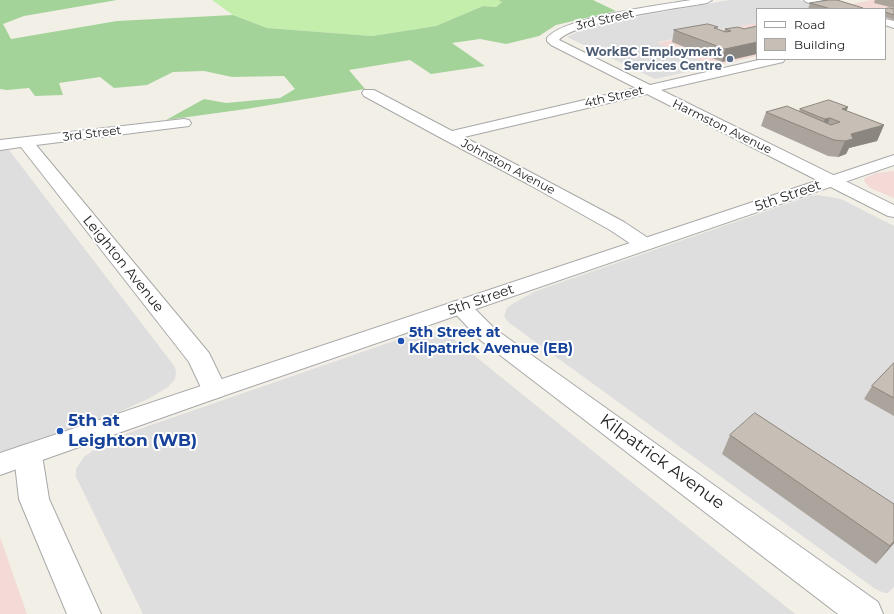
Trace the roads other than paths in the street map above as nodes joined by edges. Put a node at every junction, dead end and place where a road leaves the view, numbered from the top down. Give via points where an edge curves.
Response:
1 (707, 0) edge
2 (809, 0) edge
3 (837, 8) edge
4 (886, 23) edge
5 (893, 31) edge
6 (553, 38) joint
7 (775, 60) edge
8 (646, 89) junction
9 (369, 93) dead end
10 (184, 123) dead end
11 (448, 136) junction
12 (24, 142) junction
13 (0, 145) edge
14 (894, 160) edge
15 (831, 181) junction
16 (894, 212) edge
17 (644, 244) junction
18 (460, 307) junction
19 (214, 390) junction
20 (28, 455) junction
21 (0, 464) edge
22 (84, 614) edge
23 (866, 614) edge

1 - 6 street, 3rd Street via 591,21 566,29
2 - 3 street
4 - 5 street
6 - 8 street, Harmston Avenue via 555,43
7 - 8 street, 4th Street
8 - 11 street, 4th Street
8 - 15 street, Harmston Avenue
9 - 11 street, Johnston Avenue
10 - 12 street, 3rd Street
11 - 17 street, Johnston Avenue via 555,191
12 - 13 street, 3rd Street
12 - 19 street, Leighton Avenue via 200,359
14 - 15 street, 5th Street
15 - 16 street, Harmston Avenue
15 - 17 street, 5th Street
17 - 18 street, 5th Street
18 - 19 street, 5th Street
18 - 23 street, Kilpatrick Avenue via 487,334
19 - 20 street, 5th Street
20 - 21 street, 5th Street
20 - 22 street via 34,499

